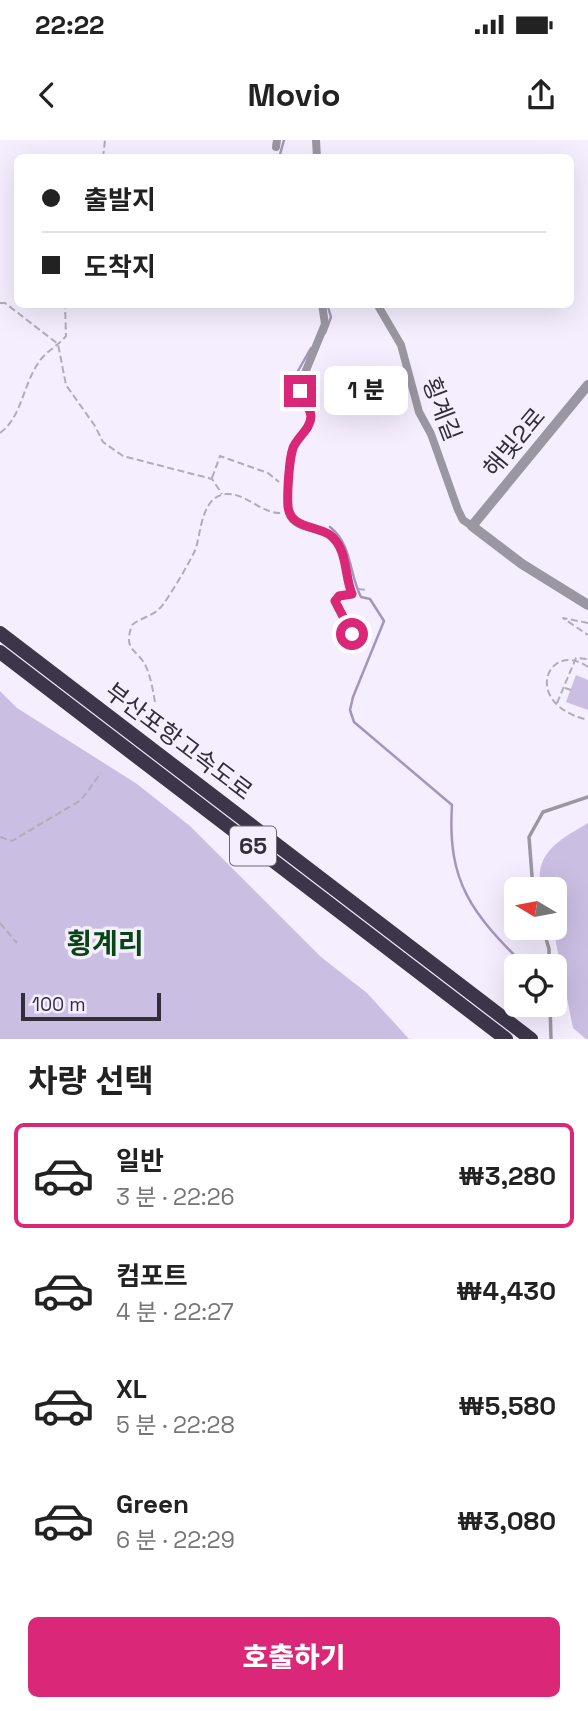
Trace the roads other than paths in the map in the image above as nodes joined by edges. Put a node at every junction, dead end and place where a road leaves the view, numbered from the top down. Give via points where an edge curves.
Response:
1 (323, 308) edge
2 (379, 308) edge
3 (588, 385) edge
4 (472, 526) junction
5 (588, 605) edge
6 (0, 633) edge
7 (352, 634) dead end
8 (0, 652) edge
9 (588, 797) edge
10 (532, 877) edge
11 (550, 1017) edge
12 (506, 1039) edge
13 (531, 1039) edge
14 (551, 1039) edge

1 - 7 street via 321,337 303,373 300,391 311,415 291,456 290,512 300,524 321,529 341,548 352,594 335,601
2 - 4 street, 횡계길 via 401,345 419,412 458,510
3 - 4 street, 해빛2로
4 - 5 street
6 - 13 highway, 부산포항고속도로 / 65
8 - 12 highway, 부산포항고속도로 / 65
9 - 10 lane via 543,812 529,837
11 - 14 lane

